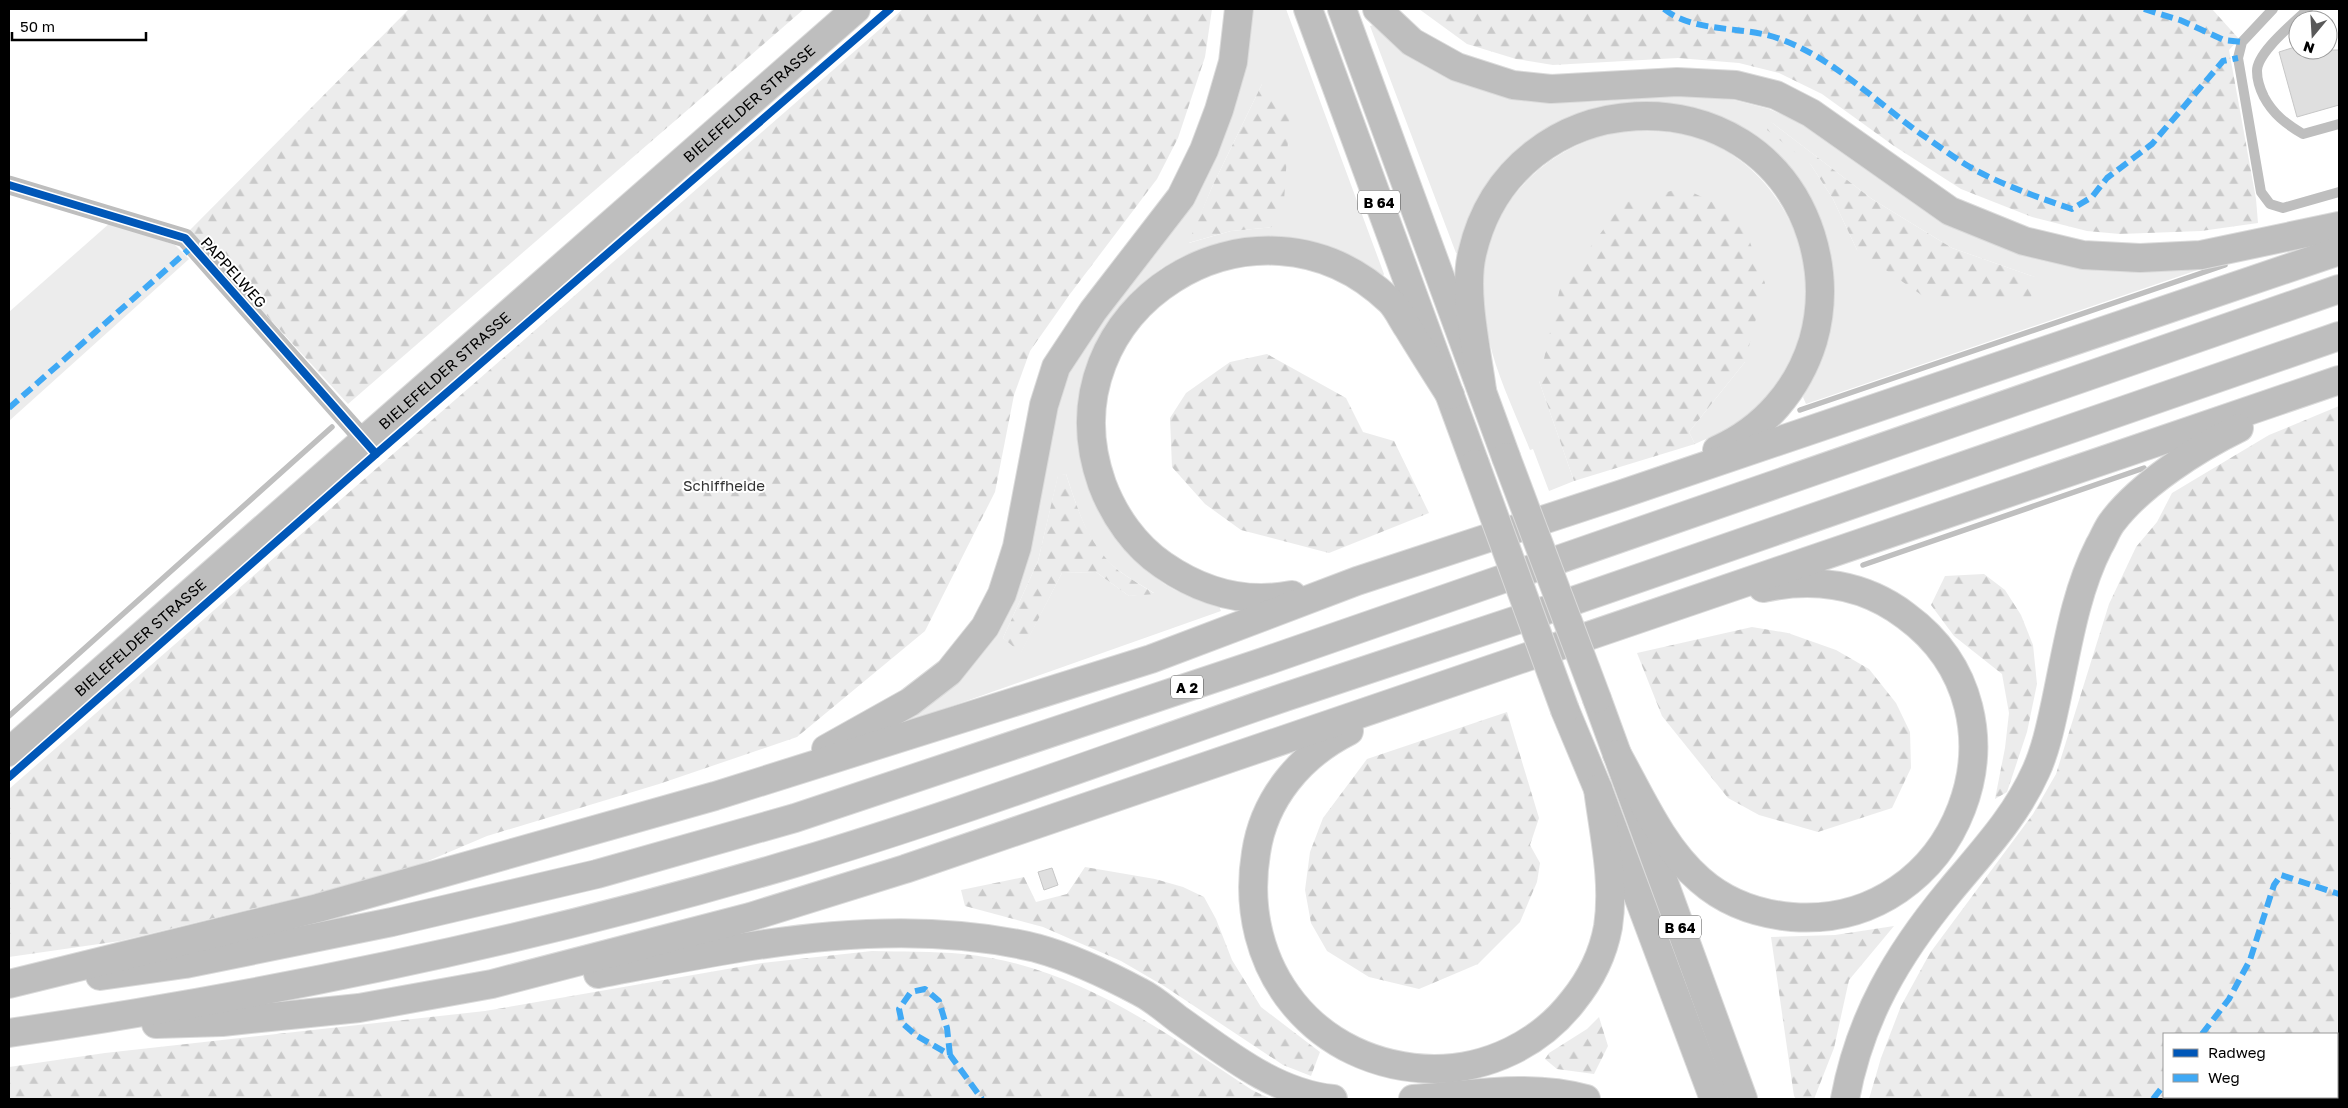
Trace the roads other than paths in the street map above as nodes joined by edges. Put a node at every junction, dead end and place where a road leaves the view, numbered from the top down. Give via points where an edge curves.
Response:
1 (856, 9) edge
2 (1239, 9) edge
3 (1308, 9) edge
4 (1342, 9) edge
5 (1377, 9) edge
6 (2273, 9) edge
7 (2308, 9) edge
8 (2339, 124) edge
9 (9, 185) edge
10 (2339, 192) edge
11 (2339, 226) edge
12 (2339, 250) edge
13 (2339, 289) edge
14 (2339, 336) edge
15 (2339, 380) edge
16 (1482, 390) junction
17 (1450, 395) junction
18 (364, 440) junction
19 (1622, 494) junction
20 (1357, 581) junction
21 (1692, 600) junction
22 (1430, 691) junction
23 (9, 752) edge
24 (1617, 754) junction
25 (1598, 789) junction
26 (715, 796) junction
27 (9, 984) edge
28 (492, 984) junction
29 (9, 990) edge
30 (39, 1029) junction
31 (9, 1033) edge
32 (1333, 1099) edge
33 (1414, 1099) edge
34 (1586, 1099) edge
35 (1714, 1099) edge
36 (1743, 1099) edge
37 (1844, 1099) edge

1 - 18 main road, BIELEFELDER STRASSE
2 - 26 main road via 1233,62 1219,110 1204,150 1180,197 1093,310 1056,367 1040,424 1017,547 1002,594 985,627 949,672 910,702 820,752
3 - 17 main road, B 64
4 - 16 main road, B 64
5 - 11 main road via 1412,42 1457,67 1514,85 1560,89 1677,82 1736,85 1776,95 1811,113 1950,211 2024,241 2083,256 2201,255
6 - 10 lane via 2242,42 2238,58 2261,192 2270,204 2283,208
7 - 8 lane via 2268,49 2257,69 2260,88 2269,107 2286,124 2303,134
9 - 18 street, PAPPELWEG via 186,238
12 - 19 main road
13 - 29 main road, A 2 via 1263,662 796,818 597,874 392,922 185,964
14 - 30 main road via 1542,612 1279,699 1041,783 801,861 605,916 396,966
15 - 21 main road
15 - 37 main road via 2204,445 2141,492 2112,521 2082,588 2050,729 2037,770 2020,803 1990,844 1912,937 1879,993 1857,1050
16 - 19 main road via 1469,279 1471,256 1485,215 1500,190 1523,163 1558,137 1620,117 1664,116 1685,120 1744,147 1761,160 1789,191 1806,222 1815,248 1820,290 1810,351 1791,389 1764,421 1727,446
16 - 24 main road, B 64, bridge
17 - 20 main road via 1392,303 1376,289 1360,277 1322,259 1281,251 1218,256 1180,273 1162,284 1142,303 1109,348 1095,388 1094,452 1101,480 1115,512 1141,546 1157,561 1194,583 1234,596 1256,599 1290,596
17 - 25 main road, B 64, bridge via 1565,710
18 - 23 main road, BIELEFELDER STRASSE
19 - 20 main road
20 - 26 main road via 1151,659
21 - 22 main road
21 - 24 main road via 1789,582 1838,585 1879,599 1915,622 1947,660 1970,714 1973,763 1959,819 1936,856 1905,886 1886,897 1824,917 1781,916 1739,904 1699,879 1666,841
22 - 25 main road via 1328,741 1313,754 1289,778 1273,801 1257,843 1251,892 1259,941 1267,961 1280,985 1304,1016 1364,1057 1407,1067 1452,1069 1495,1059 1515,1050 1553,1024 1593,971 1608,929 1610,882
22 - 28 main road via 896,872 750,917
24 - 36 main road, B 64
25 - 35 main road, B 64
26 - 27 main road via 318,908
28 - 30 main road via 359,1008 222,1022
28 - 32 main road via 566,980 750,945 874,933 969,936 1037,949 1106,975 1143,993 1260,1075 1313,1097
30 - 31 main road
33 - 34 main road via 1517,1091 1563,1092

